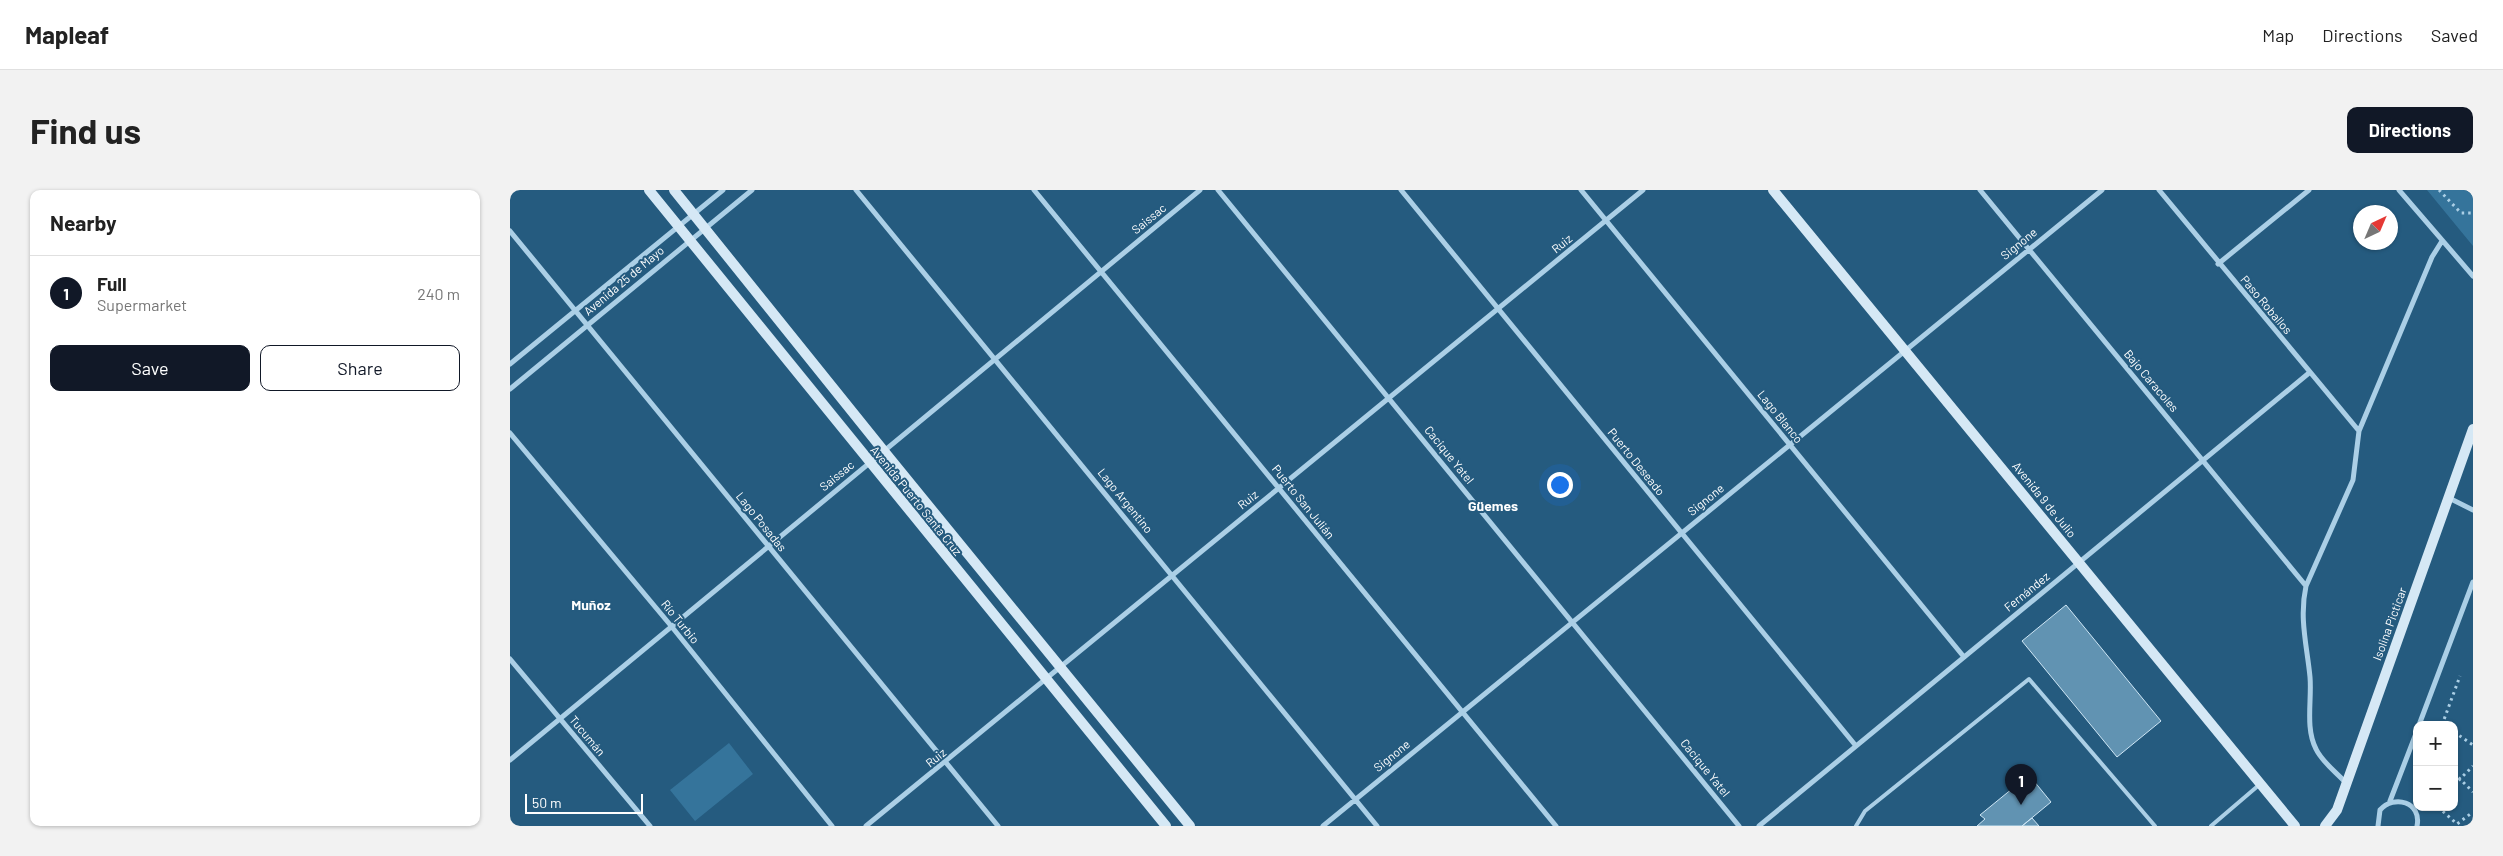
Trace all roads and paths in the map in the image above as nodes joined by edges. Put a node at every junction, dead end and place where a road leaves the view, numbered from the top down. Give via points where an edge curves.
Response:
1 (649, 190) edge
2 (674, 190) edge
3 (722, 190) edge
4 (752, 190) edge
5 (856, 190) edge
6 (1034, 190) edge
7 (1200, 190) edge
8 (1218, 190) edge
9 (1401, 190) edge
10 (1581, 190) edge
11 (1643, 190) edge
12 (1773, 190) edge
13 (1980, 190) edge
14 (2102, 190) edge
15 (2159, 190) edge
16 (2309, 190) edge
17 (2399, 190) edge
18 (2439, 190) edge
19 (2473, 213) edge
20 (694, 214) junction
21 (1606, 220) junction
22 (678, 226) junction
23 (705, 228) junction
24 (510, 231) edge
25 (690, 240) junction
26 (2442, 241) junction
27 (2029, 249) junction
28 (2218, 264) junction
29 (1101, 272) junction
30 (2473, 276) edge
31 (1498, 309) junction
32 (576, 311) junction
33 (587, 325) junction
34 (1905, 350) junction
35 (995, 358) junction
36 (510, 364) edge
37 (2309, 373) junction
38 (510, 388) edge
39 (1389, 398) junction
40 (2473, 429) edge
41 (2359, 431) junction
42 (510, 433) edge
43 (1790, 444) junction
44 (883, 450) junction
45 (2203, 460) junction
46 (869, 462) junction
47 (1279, 489) junction
48 (2449, 498) junction
49 (2473, 510) edge
50 (1682, 533) junction
51 (768, 546) junction
52 (2079, 562) junction
53 (1172, 574) junction
54 (2473, 582) edge
55 (2306, 586) junction
56 (1572, 622) junction
57 (672, 627) junction
58 (1964, 657) junction
59 (510, 659) edge
60 (1060, 669) junction
61 (2460, 676) dead end
62 (1046, 680) junction
63 (1462, 712) junction
64 (559, 719) junction
65 (2421, 721) edge
66 (2444, 721) edge
67 (2458, 735) edge
68 (2413, 741) edge
69 (2473, 745) edge
70 (1856, 746) junction
71 (510, 760) edge
72 (946, 762) junction
73 (2473, 766) edge
74 (2460, 777) junction
75 (2458, 780) edge
76 (2346, 782) junction
77 (2261, 784) junction
78 (2473, 792) edge
79 (1355, 799) junction
80 (2390, 801) junction
81 (2442, 811) edge
82 (2473, 812) edge
83 (650, 826) edge
84 (832, 826) edge
85 (866, 826) edge
86 (998, 826) edge
87 (1166, 826) edge
88 (1190, 826) edge
89 (1323, 826) edge
90 (1377, 826) edge
91 (1556, 826) edge
92 (1739, 826) edge
93 (1759, 826) edge
94 (1856, 826) edge
95 (2155, 826) edge
96 (2211, 826) edge
97 (2296, 826) edge
98 (2326, 826) edge
99 (2378, 826) edge
100 (2417, 826) edge

1 - 22 street, Avenida Puerto Santa Cruz
2 - 20 street, Avenida Puerto Santa Cruz
3 - 20 street, Avenida 25 de Mayo
4 - 23 street, Avenida 25 de Mayo
5 - 35 street, Lago Argentino
6 - 29 street, Puerto San Julián
7 - 29 street, Saissac
8 - 39 street, Cacique Yatel
9 - 31 street, Puerto Deseado
10 - 21 street, Lago Blanco
11 - 21 street, Ruiz
12 - 34 street, Avenida 9 de Julio
13 - 27 street, Bajo Caracoles
14 - 27 street, Signone
15 - 28 street, Paso Roballos
16 - 28 street
17 - 26 street
18 - 19 path via 2461,213
20 - 22 street, Avenida 25 de Mayo
20 - 23 street, Avenida Puerto Santa Cruz
21 - 31 street, Ruiz
21 - 43 street, Lago Blanco
22 - 25 street, Avenida Puerto Santa Cruz
22 - 32 street, Avenida 25 de Mayo
23 - 25 street, Avenida 25 de Mayo
23 - 44 street, Avenida Puerto Santa Cruz
24 - 32 street, Lago Posadas
25 - 33 street, Avenida 25 de Mayo
25 - 46 street, Avenida Puerto Santa Cruz
26 - 30 street
26 - 41 street via 2432,257
27 - 34 street, Signone
27 - 45 street, Bajo Caracoles
28 - 37 street, Paso Roballos
29 - 35 street, Saissac
29 - 47 street, Puerto San Julián
31 - 39 street, Ruiz
31 - 50 street, Puerto Deseado
32 - 33 street, Lago Posadas
32 - 36 street, Avenida 25 de Mayo
33 - 38 street, Avenida 25 de Mayo
33 - 51 street, Lago Posadas
34 - 43 street, Signone
34 - 52 street, Avenida 9 de Julio
35 - 44 street, Saissac
35 - 53 street, Lago Argentino
37 - 41 street, Paso Roballos
37 - 45 street, Fernández
39 - 47 street, Ruiz
39 - 56 street, Cacique Yatel
40 - 48 street, Isolina Picticar
41 - 55 street via 2352,480
42 - 57 street, Río Turbio
43 - 50 street, Signone
43 - 58 street, Lago Blanco
44 - 46 street, Saissac
44 - 60 street, Avenida Puerto Santa Cruz
45 - 52 street, Fernández
45 - 55 street, Bajo Caracoles
46 - 51 street, Saissac
46 - 62 street, Avenida Puerto Santa Cruz
47 - 53 street, Ruiz
47 - 63 street, Puerto San Julián
48 - 49 street
48 - 76 street, Isolina Picticar
50 - 56 street, Signone
50 - 70 street, Puerto Deseado
51 - 57 street, Saissac
51 - 72 street, Lago Posadas
52 - 58 street, Fernández
52 - 77 street, Avenida 9 de Julio
53 - 60 street, Ruiz
53 - 79 street, Lago Argentino
54 - 65 street
55 - 76 street via 2302,617 2310,678 2310,733 2315,749
56 - 63 street, Signone
56 - 92 street, Cacique Yatel
57 - 64 street, Saissac
57 - 84 street, Río Turbio
58 - 70 street, Fernández
59 - 64 street, Tucumán
60 - 62 street, Ruiz
60 - 88 street, Avenida Puerto Santa Cruz
61 - 66 path
62 - 72 street, Ruiz
62 - 87 street, Avenida Puerto Santa Cruz
63 - 79 street, Signone
63 - 91 street, Puerto San Julián
64 - 71 street, Saissac
64 - 83 street, Tucumán
67 - 69 path
68 - 80 street
70 - 93 street, Fernández
72 - 85 street, Ruiz
72 - 86 street, Lago Posadas
73 - 74 path
74 - 75 path
74 - 78 path
76 - 98 street, Isolina Picticar via 2337,810
77 - 96 lane
77 - 97 street, Avenida 9 de Julio
79 - 89 street, Signone
79 - 90 street, Lago Argentino
80 - 99 street via 2377,816
80 - 100 street via 2410,804 2417,815
81 - 82 path via 2457,824
94 - 95 lane via 1865,812 2029,679

